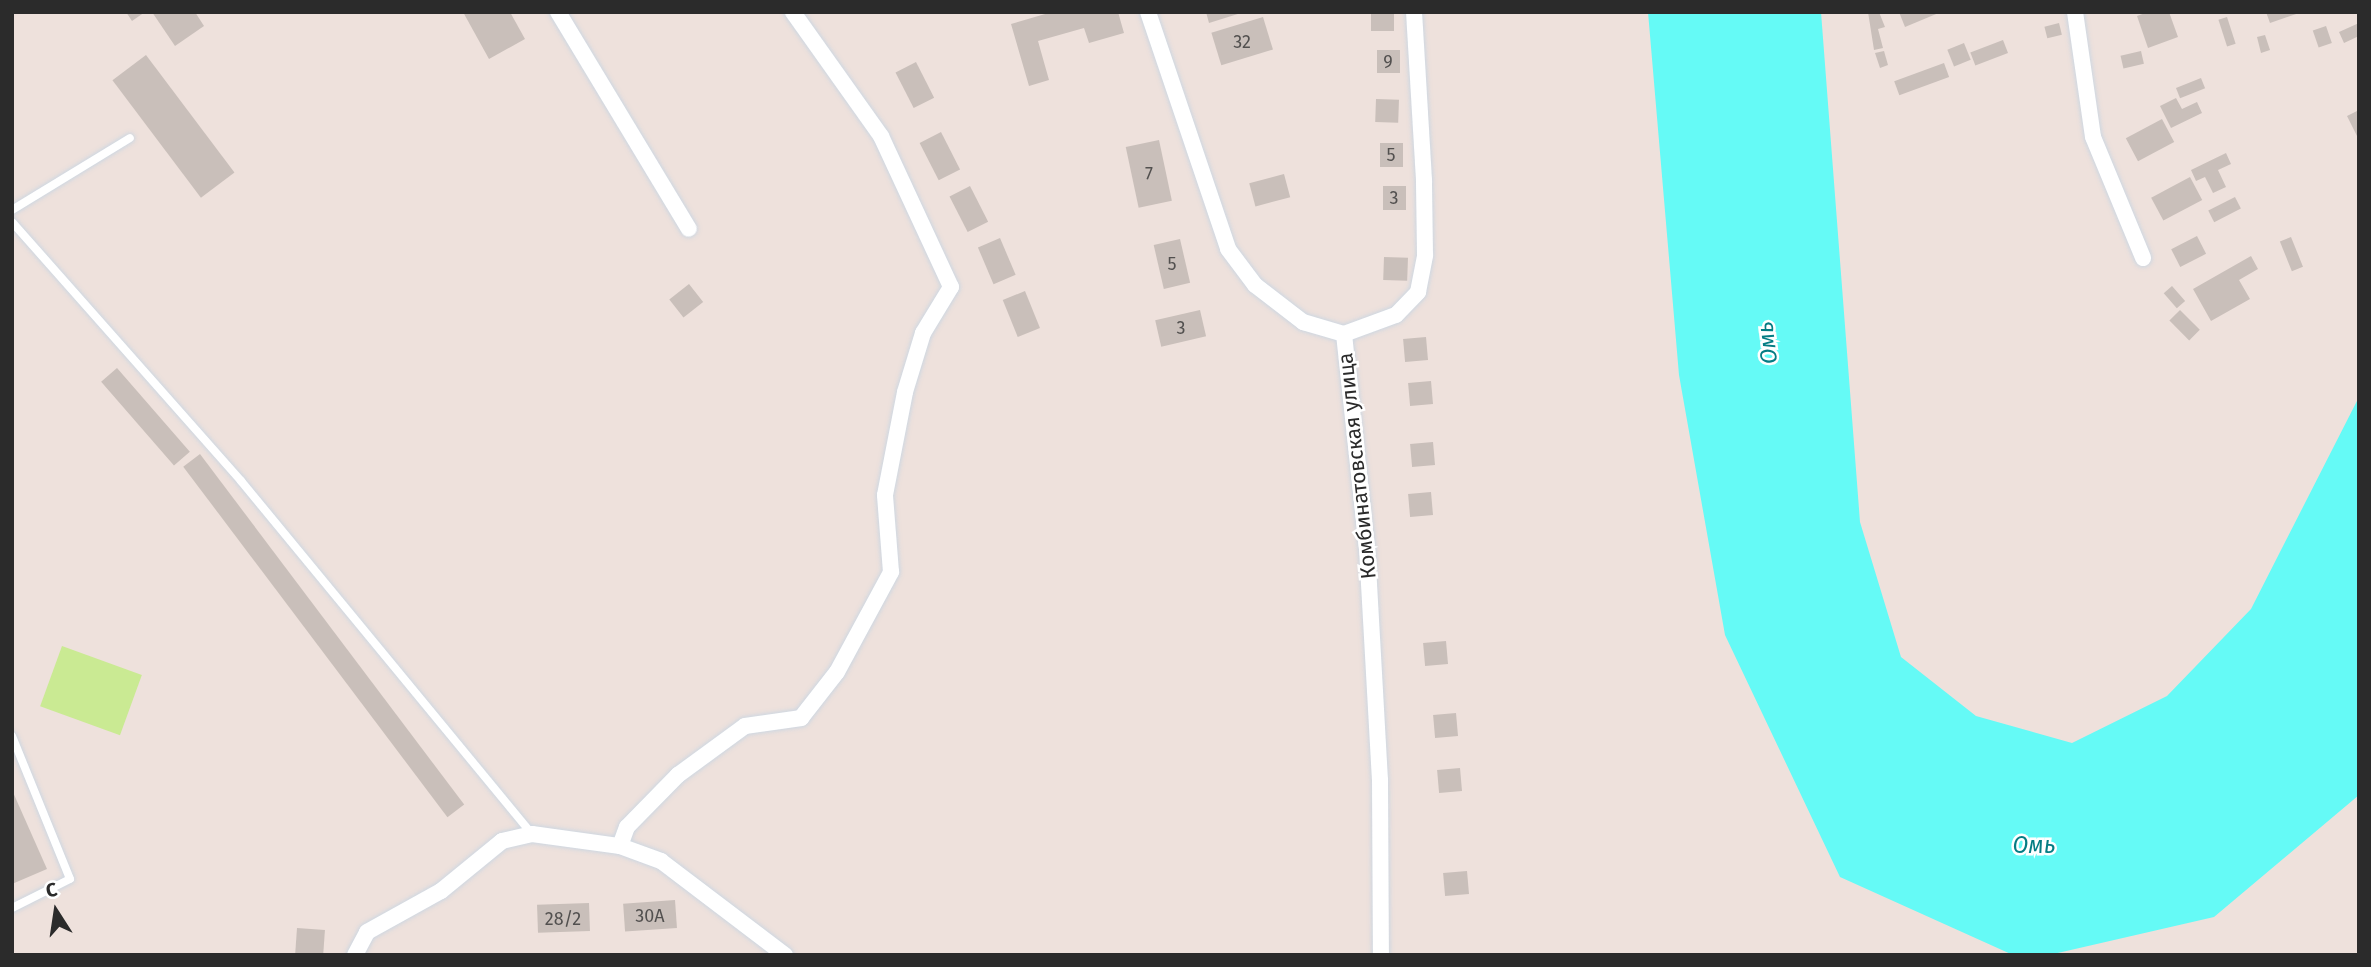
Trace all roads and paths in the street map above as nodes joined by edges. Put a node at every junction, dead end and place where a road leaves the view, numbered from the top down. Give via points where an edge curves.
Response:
1 (558, 12) edge
2 (793, 12) edge
3 (1148, 12) edge
4 (1414, 12) edge
5 (2075, 12) edge
6 (131, 138) dead end
7 (12, 210) edge
8 (12, 222) edge
9 (689, 229) dead end
10 (2143, 258) dead end
11 (1344, 334) junction
12 (12, 737) edge
13 (532, 834) junction
14 (620, 846) junction
15 (12, 908) edge
16 (355, 955) edge
17 (785, 955) edge
18 (1381, 955) edge

1 - 9 street
2 - 14 street via 881,136 951,287 923,333 905,392 885,495 891,572 837,672 801,718 745,726 678,775 627,827
3 - 11 street, Комбинатовская улица via 1228,249 1255,285 1303,322
4 - 11 street via 1425,205 1418,292 1396,315
5 - 10 street via 2093,137
6 - 7 lane
8 - 13 lane via 242,481
11 - 18 street, Комбинатовская улица via 1374,671
12 - 15 lane via 71,879
13 - 14 street
13 - 16 street via 502,841 441,891 367,932
14 - 17 street via 699,883

